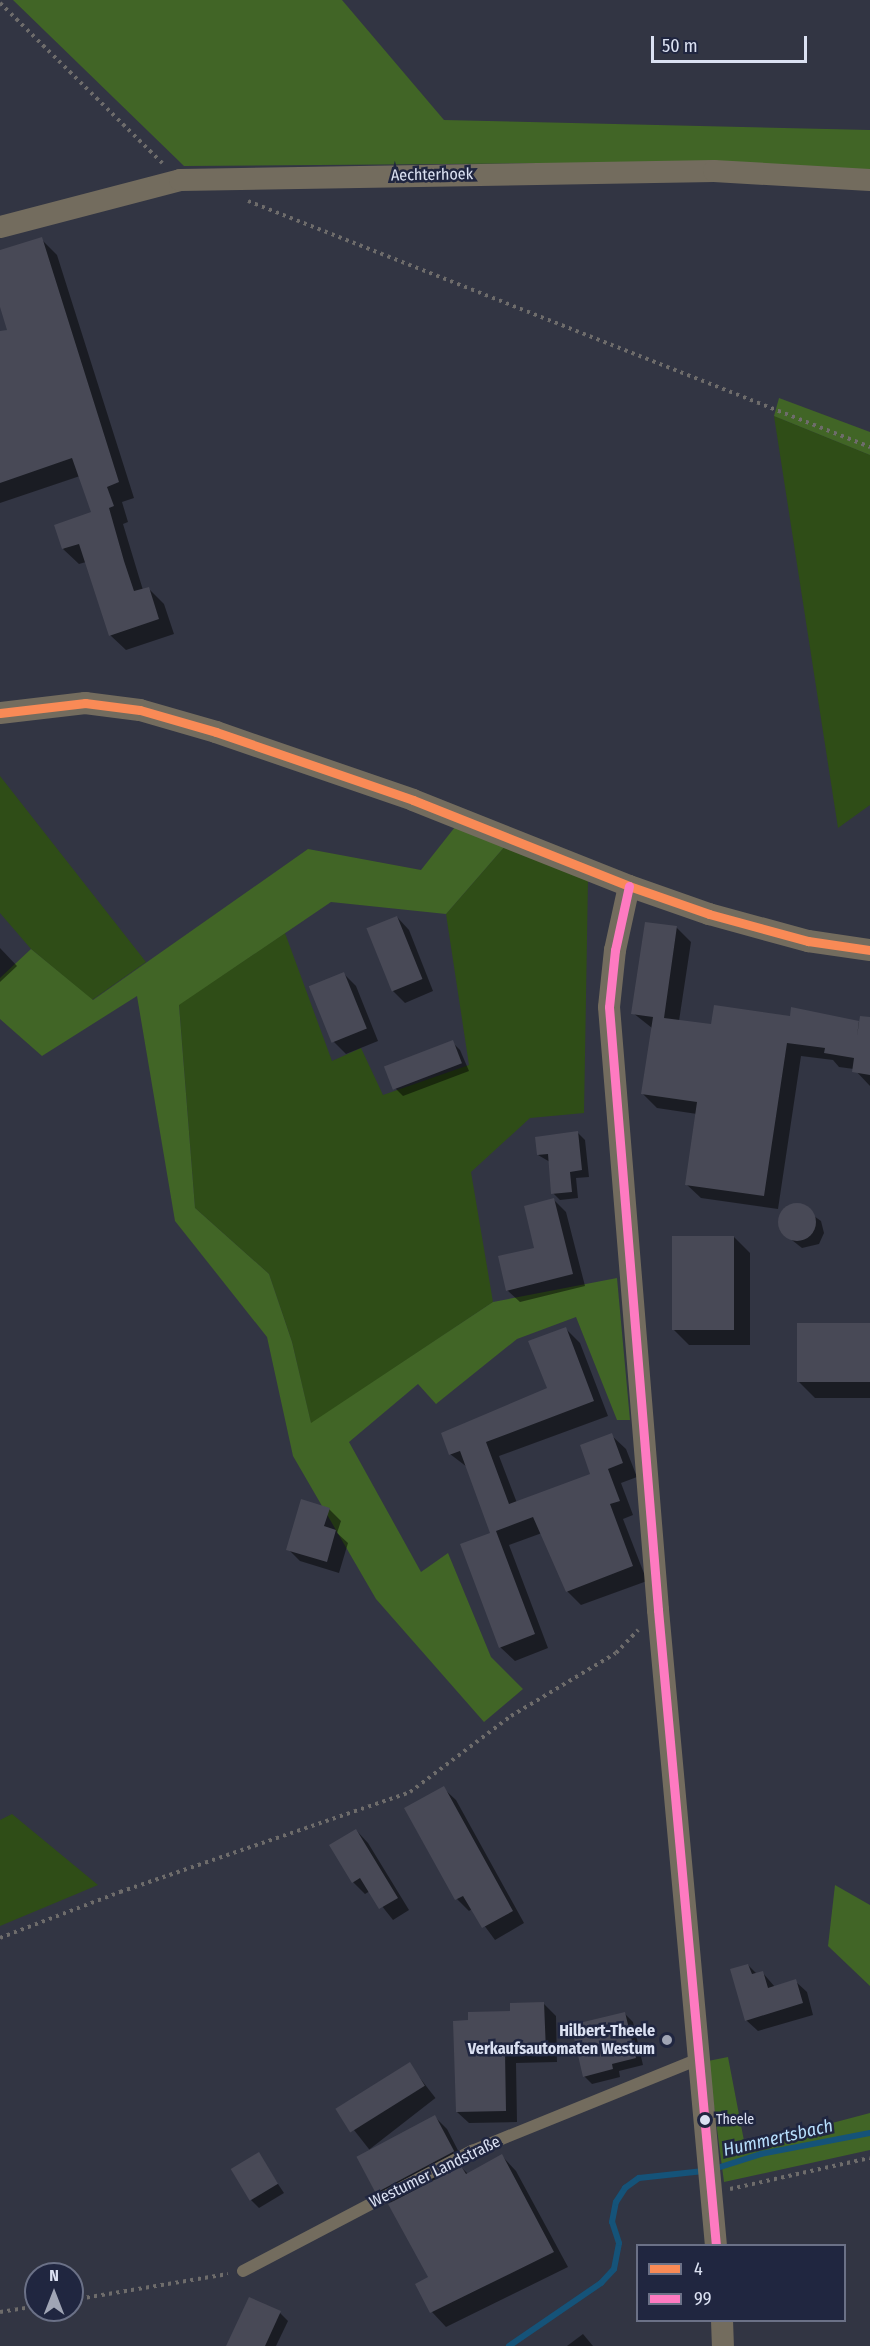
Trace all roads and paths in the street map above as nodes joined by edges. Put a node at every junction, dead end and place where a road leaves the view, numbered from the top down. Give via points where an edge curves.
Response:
1 (0, 3) edge
2 (180, 180) junction
3 (870, 180) edge
4 (239, 198) dead end
5 (0, 228) edge
6 (870, 447) edge
7 (0, 713) edge
8 (629, 886) junction
9 (870, 950) edge
10 (658, 1610) junction
11 (0, 1938) edge
12 (699, 2059) junction
13 (870, 2158) edge
14 (710, 2177) junction
15 (716, 2244) edge
16 (243, 2271) joint
17 (84, 2298) edge
18 (24, 2308) edge
19 (0, 2312) edge
20 (722, 2322) edge
21 (723, 2346) edge

1 - 2 path
2 - 3 street, Aechterhoek via 714,171
2 - 5 street, Aechterhoek
4 - 6 path
7 - 8 street via 85,703 140,710 414,800
8 - 9 street via 808,941
8 - 10 street via 615,950 609,1007
10 - 11 path via 616,1653 512,1716 411,1792 120,1892
10 - 12 street
12 - 14 street
12 - 16 lane, Westumer Landstraße via 472,2151
13 - 14 path
14 - 15 street
16 - 17 path
18 - 19 path
20 - 21 street

